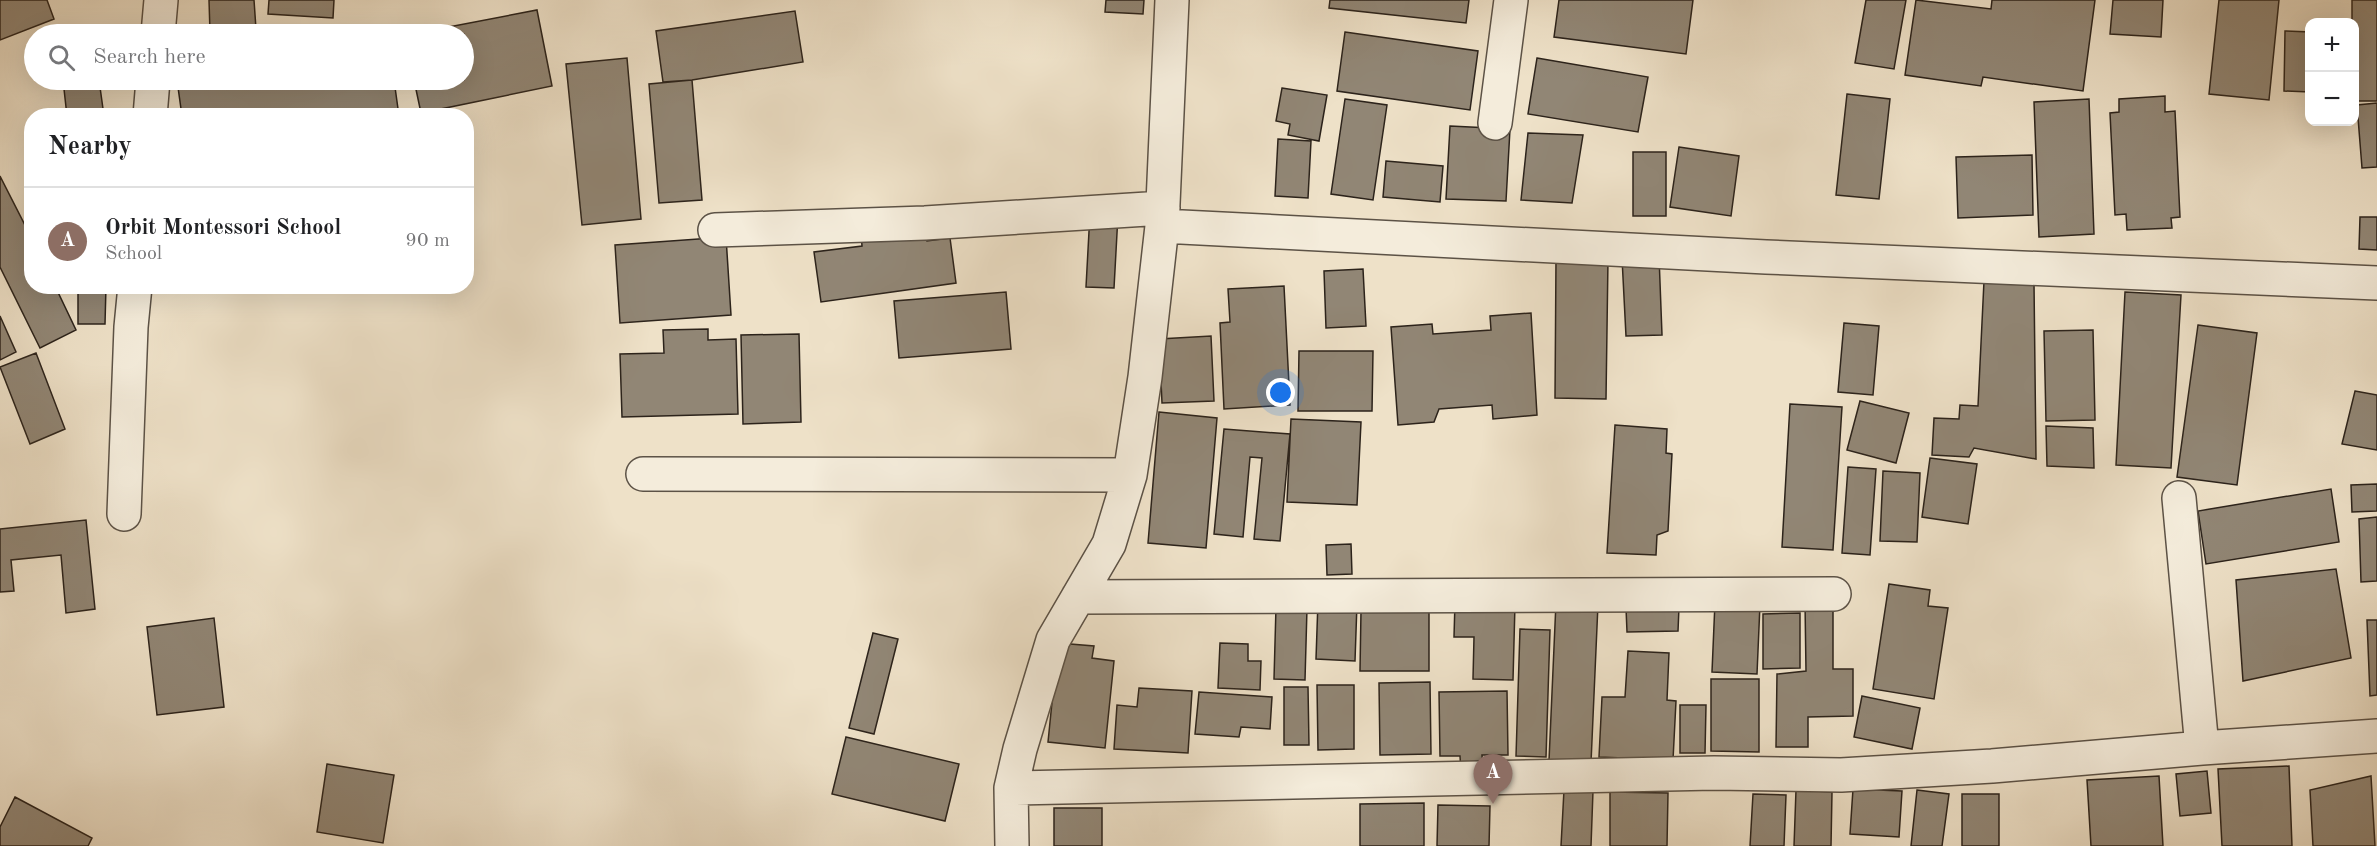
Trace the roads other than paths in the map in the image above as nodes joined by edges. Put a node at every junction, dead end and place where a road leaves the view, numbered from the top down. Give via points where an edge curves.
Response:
1 (161, 0) edge
2 (1172, 0) edge
3 (1511, 0) edge
4 (159, 24) edge
5 (152, 90) edge
6 (151, 108) edge
7 (1495, 123) dead end
8 (1162, 217) junction
9 (715, 230) dead end
10 (2377, 284) edge
11 (135, 294) edge
12 (643, 474) dead end
13 (1130, 475) junction
14 (2179, 498) dead end
15 (124, 514) dead end
16 (1834, 594) dead end
17 (1078, 597) junction
18 (2377, 736) edge
19 (2202, 748) junction
20 (1011, 788) junction
21 (1012, 846) edge

1 - 4 street
2 - 8 street
3 - 7 street
5 - 6 street
8 - 9 street
8 - 10 street via 1789,258
8 - 13 street
11 - 15 street
12 - 13 street
13 - 17 street via 1109,544
14 - 19 street
16 - 17 street
17 - 20 street via 1053,640
18 - 19 street
19 - 20 street via 1841,775 1703,774
20 - 21 street

